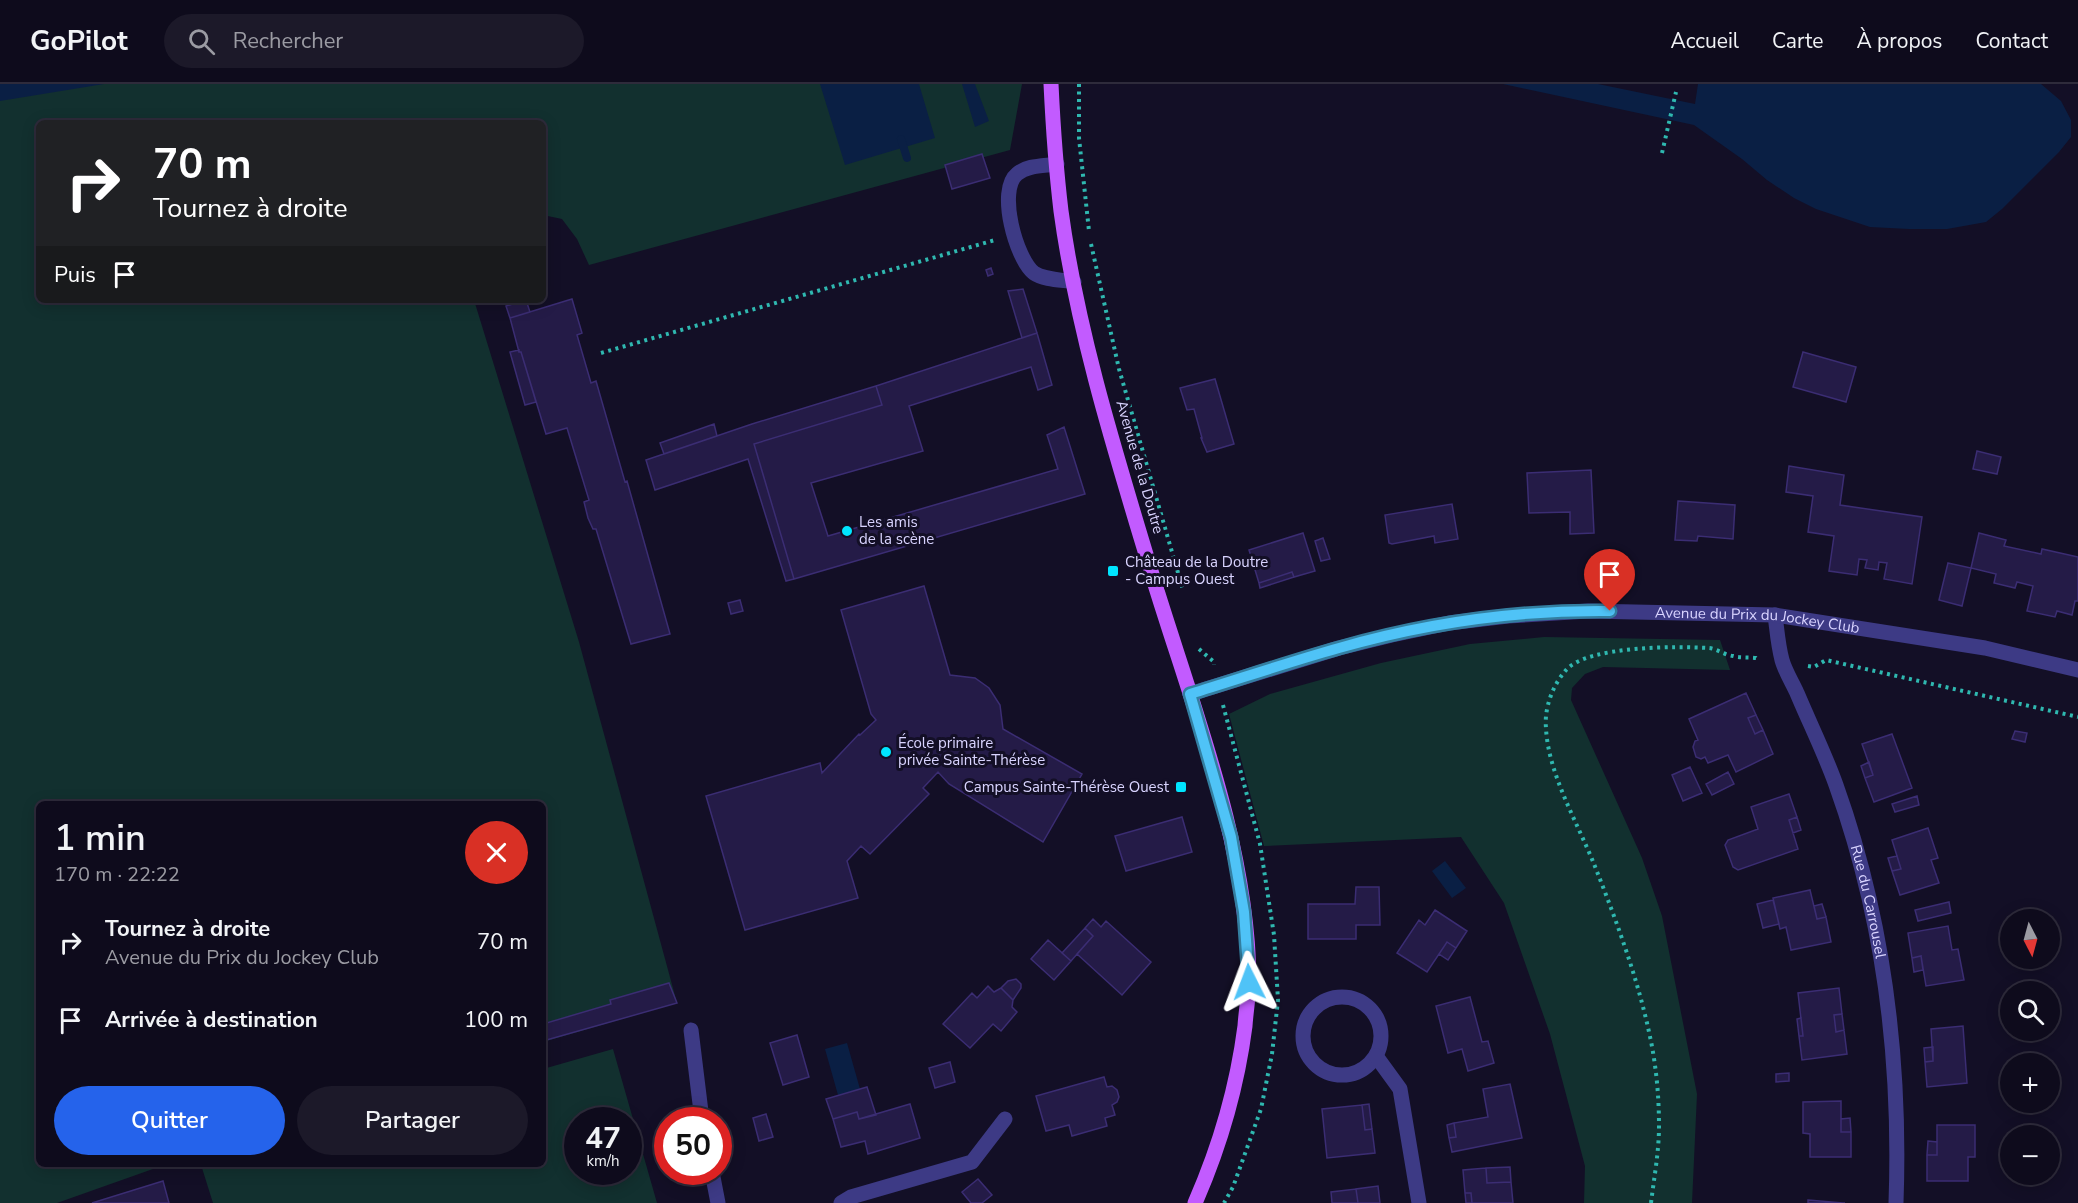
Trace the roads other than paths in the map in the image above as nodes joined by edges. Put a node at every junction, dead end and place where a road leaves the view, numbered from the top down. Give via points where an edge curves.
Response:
1 (1051, 84) edge
2 (1057, 164) junction
3 (1074, 282) junction
4 (1774, 615) junction
5 (2078, 670) edge
6 (1190, 694) junction
7 (691, 1030) dead end
8 (1376, 1056) junction
9 (700, 1107) edge
10 (1005, 1119) dead end
11 (714, 1185) edge
12 (717, 1203) edge
13 (842, 1203) edge
14 (1194, 1203) edge
15 (1419, 1203) edge
16 (1896, 1203) edge

1 - 2 main road, Avenue de la Doutre
2 - 3 main road, Avenue de la Doutre
2 - 3 street via 1026,168 1016,174 1008,192 1014,235 1032,271
3 - 6 main road, Avenue de la Doutre via 1105,412
4 - 5 street, Avenue du Prix du Jockey Club via 1985,648
4 - 6 street, Avenue du Prix du Jockey Club via 1588,611 1449,623 1339,648
4 - 16 street, Rue du Carrousel via 1782,661 1836,785 1875,928 1888,998 1895,1074
6 - 14 main road, Avenue de la Doutre via 1233,847 1244,912 1249,982 1233,1094 1217,1149
7 - 9 street
8 - 8 street via 1381,1045 1380,1027 1363,1002 1327,999 1308,1016 1303,1029 1307,1056 1328,1074 1355,1074
8 - 15 street via 1400,1089
10 - 13 street via 972,1162 851,1197
11 - 12 street

